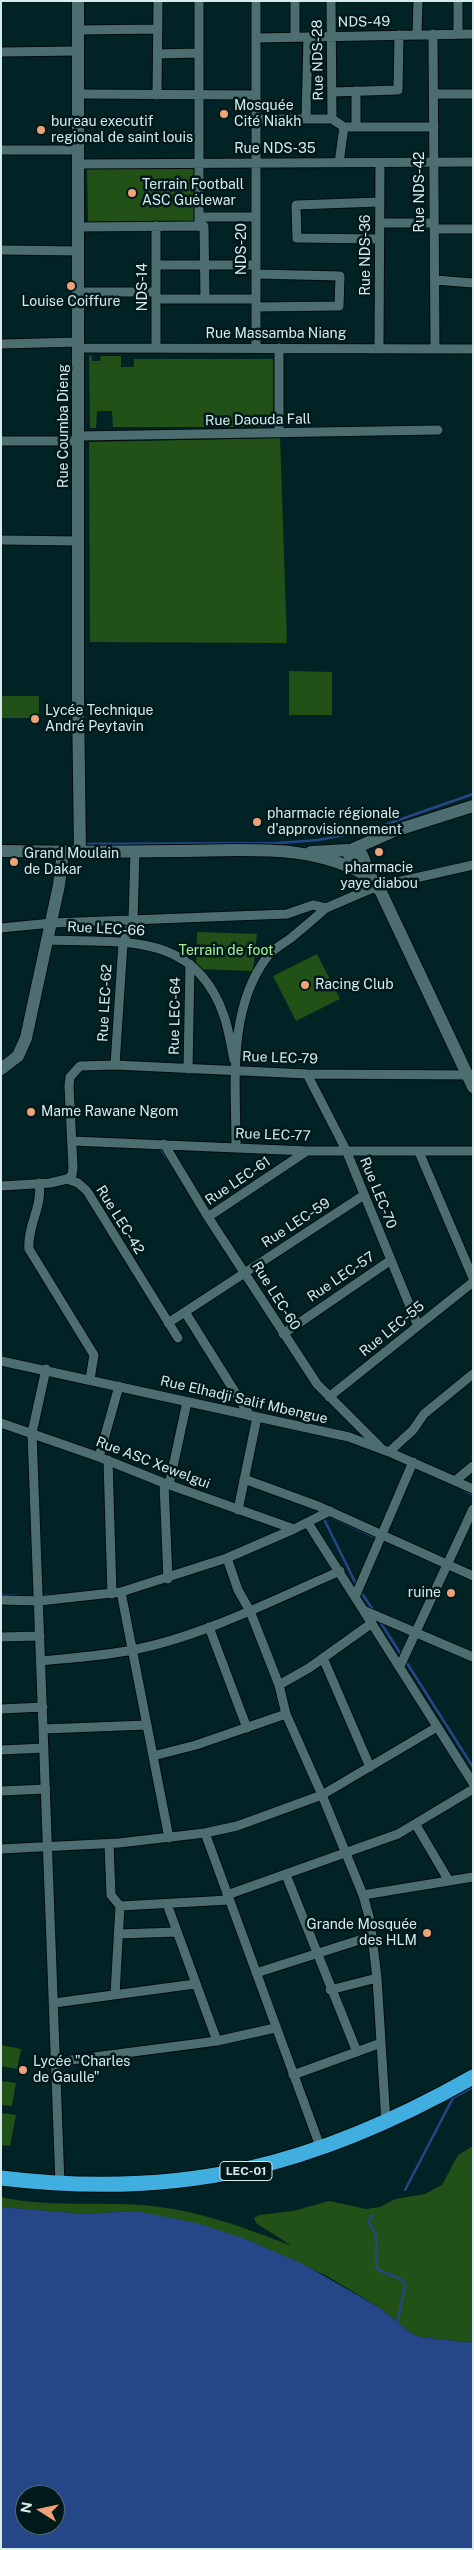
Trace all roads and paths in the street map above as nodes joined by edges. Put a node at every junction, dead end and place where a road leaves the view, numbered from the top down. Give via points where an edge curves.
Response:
1 (78, 1) edge
2 (158, 1) edge
3 (199, 1) edge
4 (256, 1) edge
5 (295, 1) edge
6 (331, 1) edge
7 (418, 1) edge
8 (458, 1) edge
9 (158, 29) junction
10 (77, 30) junction
11 (433, 34) junction
12 (458, 34) junction
13 (473, 34) edge
14 (399, 35) junction
15 (418, 35) junction
16 (331, 36) junction
17 (295, 37) junction
18 (308, 37) junction
19 (256, 38) junction
20 (77, 51) junction
21 (1, 52) edge
22 (199, 53) junction
23 (158, 54) junction
24 (356, 91) junction
25 (332, 92) junction
26 (78, 94) junction
27 (434, 94) junction
28 (473, 94) edge
29 (157, 95) junction
30 (199, 95) junction
31 (256, 95) junction
32 (256, 119) junction
33 (306, 119) junction
34 (332, 119) junction
35 (344, 127) junction
36 (356, 127) junction
37 (434, 127) junction
38 (1, 150) edge
39 (78, 150) junction
40 (434, 162) junction
41 (473, 162) edge
42 (256, 163) junction
43 (339, 163) junction
44 (380, 163) junction
45 (78, 164) junction
46 (199, 164) junction
47 (380, 202) junction
48 (256, 217) junction
49 (199, 222) junction
50 (380, 223) junction
51 (156, 226) junction
52 (434, 226) junction
53 (78, 227) junction
54 (473, 229) edge
55 (379, 239) junction
56 (1, 250) edge
57 (79, 251) junction
58 (156, 265) junction
59 (204, 265) junction
60 (256, 270) junction
61 (435, 280) junction
62 (473, 283) edge
63 (79, 292) junction
64 (156, 295) junction
65 (205, 299) junction
66 (256, 303) junction
67 (1, 344) edge
68 (79, 345) junction
69 (156, 347) junction
70 (256, 348) junction
71 (279, 348) junction
72 (379, 348) junction
73 (435, 348) junction
74 (473, 349) edge
75 (438, 430) dead end
76 (279, 433) junction
77 (79, 438) junction
78 (1, 441) edge
79 (1, 540) edge
80 (79, 541) junction
81 (473, 806) edge
82 (1, 851) edge
83 (63, 852) junction
84 (80, 852) junction
85 (136, 852) junction
86 (304, 853) junction
87 (357, 853) junction
88 (350, 865) junction
89 (473, 865) edge
90 (374, 883) junction
91 (326, 908) junction
92 (134, 920) junction
93 (52, 923) junction
94 (1, 928) edge
95 (48, 940) junction
96 (123, 943) junction
97 (190, 964) junction
98 (116, 1065) junction
99 (1, 1069) edge
100 (188, 1069) junction
101 (236, 1070) junction
102 (307, 1074) junction
103 (470, 1075) edge
104 (473, 1087) edge
105 (72, 1141) junction
106 (164, 1144) junction
107 (236, 1147) junction
108 (307, 1150) junction
109 (346, 1150) junction
110 (473, 1151) edge
111 (418, 1152) junction
112 (67, 1179) junction
113 (39, 1184) junction
114 (1, 1186) edge
115 (364, 1195) junction
116 (208, 1217) junction
117 (390, 1260) junction
118 (245, 1272) junction
119 (473, 1278) edge
120 (473, 1282) edge
121 (184, 1312) junction
122 (168, 1323) junction
123 (418, 1326) junction
124 (283, 1334) junction
125 (178, 1338) dead end
126 (1, 1361) edge
127 (46, 1370) junction
128 (473, 1374) edge
129 (90, 1379) junction
130 (118, 1386) junction
131 (329, 1398) junction
132 (187, 1402) junction
133 (253, 1416) junction
134 (1, 1423) edge
135 (32, 1433) junction
136 (386, 1450) junction
137 (103, 1458) junction
138 (413, 1462) junction
139 (473, 1466) edge
140 (244, 1479) junction
141 (455, 1481) junction
142 (166, 1484) junction
143 (473, 1490) edge
144 (473, 1509) edge
145 (238, 1510) junction
146 (330, 1511) junction
147 (308, 1523) junction
148 (294, 1530) junction
149 (384, 1534) junction
150 (227, 1558) junction
151 (447, 1564) junction
152 (340, 1571) junction
153 (473, 1576) edge
154 (168, 1579) junction
155 (116, 1593) junction
156 (355, 1597) junction
157 (1, 1600) edge
158 (39, 1601) junction
159 (250, 1611) junction
160 (364, 1611) junction
161 (372, 1623) junction
162 (210, 1626) junction
163 (416, 1633) junction
164 (40, 1636) junction
165 (1, 1637) edge
166 (133, 1650) junction
167 (473, 1657) edge
168 (323, 1658) junction
169 (41, 1661) junction
170 (400, 1666) junction
171 (279, 1685) junction
172 (43, 1707) junction
173 (1, 1709) edge
174 (286, 1714) junction
175 (147, 1725) junction
176 (437, 1727) junction
177 (248, 1728) junction
178 (44, 1729) junction
179 (44, 1748) junction
180 (1, 1750) edge
181 (153, 1756) junction
182 (370, 1767) junction
183 (473, 1783) edge
184 (46, 1789) junction
185 (473, 1789) edge
186 (1, 1791) edge
187 (322, 1795) junction
188 (416, 1825) junction
189 (205, 1833) junction
190 (169, 1838) junction
191 (108, 1844) junction
192 (48, 1848) junction
193 (1, 1849) edge
194 (346, 1854) junction
195 (286, 1875) junction
196 (473, 1877) edge
197 (448, 1881) junction
198 (362, 1895) junction
199 (228, 1898) junction
200 (167, 1904) junction
201 (120, 1906) junction
202 (177, 1932) junction
203 (119, 1934) junction
204 (372, 1936) junction
205 (316, 1954) junction
206 (256, 1973) junction
207 (377, 1978) junction
208 (195, 1984) junction
209 (330, 1990) junction
210 (115, 1994) junction
211 (54, 2003) junction
212 (276, 2028) junction
213 (217, 2041) junction
214 (381, 2043) junction
215 (357, 2052) junction
216 (56, 2062) junction
217 (293, 2075) junction
218 (473, 2077) edge
219 (386, 2124) junction
220 (321, 2149) junction
221 (1, 2178) edge
222 (60, 2184) junction

1 - 10 street, Rue Coumba Dieng
2 - 9 street
3 - 22 street
4 - 19 street, NDS-20
5 - 17 street
6 - 16 street, Rue NDS-28
7 - 15 street
8 - 12 street
9 - 10 street
9 - 23 street
10 - 20 street, Rue Coumba Dieng
11 - 12 street, NDS-49
11 - 15 street, NDS-49
11 - 27 street, Rue NDS-42
12 - 13 street, NDS-49
14 - 15 street, NDS-49
14 - 16 street, NDS-49
14 - 24 street via 398,90
16 - 18 street, NDS-49
16 - 25 street, Rue NDS-28
17 - 18 street, NDS-49
17 - 19 street, NDS-49
18 - 33 street
19 - 31 street, NDS-20
20 - 21 street
20 - 26 street, Rue Coumba Dieng
22 - 23 street
22 - 30 street
23 - 29 street
24 - 25 street
24 - 36 street
25 - 34 street, Rue NDS-28
26 - 29 street
26 - 39 street, Rue Coumba Dieng
27 - 28 street
27 - 37 street, Rue NDS-42
29 - 30 street
30 - 31 street
30 - 46 street
31 - 32 street, NDS-20
32 - 33 street
32 - 42 street, NDS-20
33 - 34 street
34 - 35 street
35 - 36 street
35 - 43 street
36 - 37 street
37 - 40 street, Rue NDS-42
38 - 39 street
39 - 45 street, Rue Coumba Dieng
40 - 41 street, Rue NDS-35
40 - 44 street, Rue NDS-35
40 - 52 street, Rue NDS-42
42 - 43 street, Rue NDS-35
42 - 46 street, Rue NDS-35
42 - 48 street, NDS-20
43 - 44 street, Rue NDS-35
44 - 47 street, Rue NDS-36
45 - 46 street, Rue NDS-35
45 - 53 street, Rue Coumba Dieng
46 - 49 street
47 - 50 street, Rue NDS-36
47 - 55 street via 296,205 297,237
48 - 49 street
48 - 60 street, NDS-20
49 - 51 street
49 - 59 street via 204,226
50 - 52 street
50 - 55 street, Rue NDS-36
51 - 53 street
51 - 58 street, NDS-14
52 - 54 street
52 - 61 street, Rue NDS-42
53 - 57 street, Rue Coumba Dieng
55 - 72 street, Rue NDS-36
56 - 57 street
57 - 63 street, Rue Coumba Dieng
58 - 59 street
58 - 64 street, NDS-14
59 - 60 street
59 - 65 street
60 - 66 street, NDS-20
60 - 66 street via 340,276 339,306
61 - 62 street
61 - 73 street, Rue NDS-42
63 - 64 street
63 - 68 street, Rue Coumba Dieng
64 - 65 street
64 - 69 street, NDS-14
65 - 66 street
66 - 70 street, NDS-20
67 - 68 street, Rue Massamba Niang
68 - 69 street, Rue Massamba Niang
68 - 77 street, Rue Coumba Dieng
69 - 70 street, Rue Massamba Niang
70 - 71 street, Rue Massamba Niang
71 - 72 street, Rue Massamba Niang
71 - 76 street
72 - 73 street, Rue Massamba Niang
73 - 74 street, Rue Massamba Niang
75 - 76 street, Rue Daouda Fall
76 - 77 street, Rue Daouda Fall
77 - 78 street, Rue Daouda Fall
77 - 80 street, Rue Coumba Dieng
79 - 80 street
80 - 84 street, Rue Coumba Dieng
81 - 87 street via 374,839
82 - 83 street
83 - 84 street
83 - 93 street
84 - 85 street
85 - 86 street via 239,850
85 - 92 street
86 - 87 street via 327,850
86 - 88 street
87 - 88 street
87 - 90 street
88 - 90 street
89 - 90 street
90 - 91 street
90 - 103 street
91 - 92 street via 313,905 287,914
91 - 101 street via 274,949 260,968 242,1010
92 - 93 street
92 - 96 street
93 - 94 street
93 - 95 street
95 - 96 street, Rue LEC-66
95 - 99 street via 26,1038 18,1056
96 - 97 street, Rue LEC-66 via 158,947
96 - 98 street, Rue LEC-62
97 - 100 street, Rue LEC-64
97 - 101 street, Rue LEC-66 via 207,983 221,1010
98 - 100 street, Rue LEC-79
98 - 105 street, Rue LEC-79 via 86,1064 70,1076
100 - 101 street, Rue LEC-79
101 - 102 street, Rue LEC-79
101 - 107 street
102 - 103 street, Rue LEC-79
102 - 109 street, Rue LEC-70
103 - 104 street
105 - 106 street, Rue LEC-77
105 - 112 street via 73,1168
106 - 107 street, Rue LEC-77
106 - 116 street, Rue LEC-60
107 - 108 street, Rue LEC-77
108 - 109 street, Rue LEC-77
108 - 116 street, Rue LEC-61
109 - 111 street, Rue LEC-77
109 - 115 street, Rue LEC-70
110 - 111 street, Rue LEC-77
111 - 119 street
112 - 113 street
112 - 122 street, Rue LEC-42 via 87,1191
113 - 114 street
113 - 129 street via 40,1198 28,1235 30,1249 94,1355
115 - 117 street, Rue LEC-70
115 - 118 street, Rue LEC-59
116 - 118 street, Rue LEC-60
117 - 123 street, Rue LEC-70
117 - 124 street, Rue LEC-57
118 - 121 street, Rue LEC-59
118 - 124 street, Rue LEC-60
120 - 123 street, Rue LEC-55
121 - 122 street, Rue LEC-59
121 - 133 street
122 - 125 street, Rue LEC-42
123 - 131 street, Rue LEC-55
124 - 131 street, Rue LEC-60
126 - 127 street, Rue Elhadji Salif Mbengue
127 - 129 street, Rue Elhadji Salif Mbengue
127 - 135 street
128 - 136 street via 424,1414 413,1430
129 - 130 street, Rue Elhadji Salif Mbengue
130 - 132 street, Rue Elhadji Salif Mbengue
130 - 137 street
131 - 136 street, Rue LEC-60
132 - 133 street, Rue Elhadji Salif Mbengue
132 - 142 street
133 - 136 street, Rue Elhadji Salif Mbengue via 349,1437
133 - 140 street
134 - 135 street, Rue ASC Xewelgui
135 - 137 street, Rue ASC Xewelgui
135 - 158 street
136 - 138 street, Rue Elhadji Salif Mbengue
137 - 142 street, Rue ASC Xewelgui
137 - 155 street
138 - 141 street, Rue Elhadji Salif Mbengue
138 - 149 street
139 - 141 street
140 - 145 street
140 - 146 street via 292,1494
141 - 143 street, Rue Elhadji Salif Mbengue
142 - 145 street, Rue ASC Xewelgui
142 - 154 street
144 - 151 street
145 - 148 street, Rue ASC Xewelgui
146 - 147 street
146 - 149 street
147 - 148 street
147 - 152 street
148 - 150 street
149 - 151 street
149 - 156 street
150 - 154 street
150 - 159 street via 238,1590
151 - 153 street
151 - 163 street
152 - 156 street
152 - 159 street
154 - 155 street
155 - 158 street
155 - 166 street
156 - 160 street
157 - 158 street
158 - 164 street
159 - 162 street
159 - 171 street
160 - 161 street
160 - 163 street
161 - 168 street
161 - 170 street
162 - 166 street
162 - 177 street
163 - 167 street
163 - 170 street
164 - 165 street
164 - 169 street
166 - 169 street
166 - 175 street
168 - 171 street
168 - 182 street
169 - 172 street
170 - 176 street
171 - 174 street
172 - 173 street
172 - 178 street
174 - 177 street
174 - 187 street
175 - 178 street
175 - 181 street
176 - 182 street
176 - 183 street
177 - 181 street
178 - 179 street
179 - 180 street
179 - 184 street
181 - 190 street
182 - 187 street
184 - 186 street
184 - 192 street
185 - 188 street
187 - 189 street via 237,1826
187 - 194 street
188 - 194 street
188 - 197 street
189 - 190 street
189 - 199 street
190 - 191 street
191 - 192 street
191 - 201 street via 112,1895
192 - 193 street
192 - 211 street
194 - 195 street
194 - 198 street
195 - 199 street
195 - 205 street
196 - 197 street
197 - 198 street
198 - 204 street
199 - 200 street
199 - 206 street
200 - 201 street
200 - 202 street
201 - 203 street
202 - 203 street
202 - 208 street
203 - 210 street
204 - 205 street
204 - 207 street
205 - 206 street
205 - 209 street
206 - 212 street
207 - 209 street
207 - 214 street
208 - 210 street
208 - 213 street
209 - 215 street
210 - 211 street
211 - 216 street
212 - 213 street
212 - 217 street
213 - 216 street
214 - 215 street
214 - 219 street
215 - 217 street
216 - 222 street
217 - 220 street
218 - 219 highway, LEC-01
219 - 220 highway, LEC-01
220 - 222 highway, LEC-01 via 257,2168 194,2180 156,2184
221 - 222 highway, LEC-01

